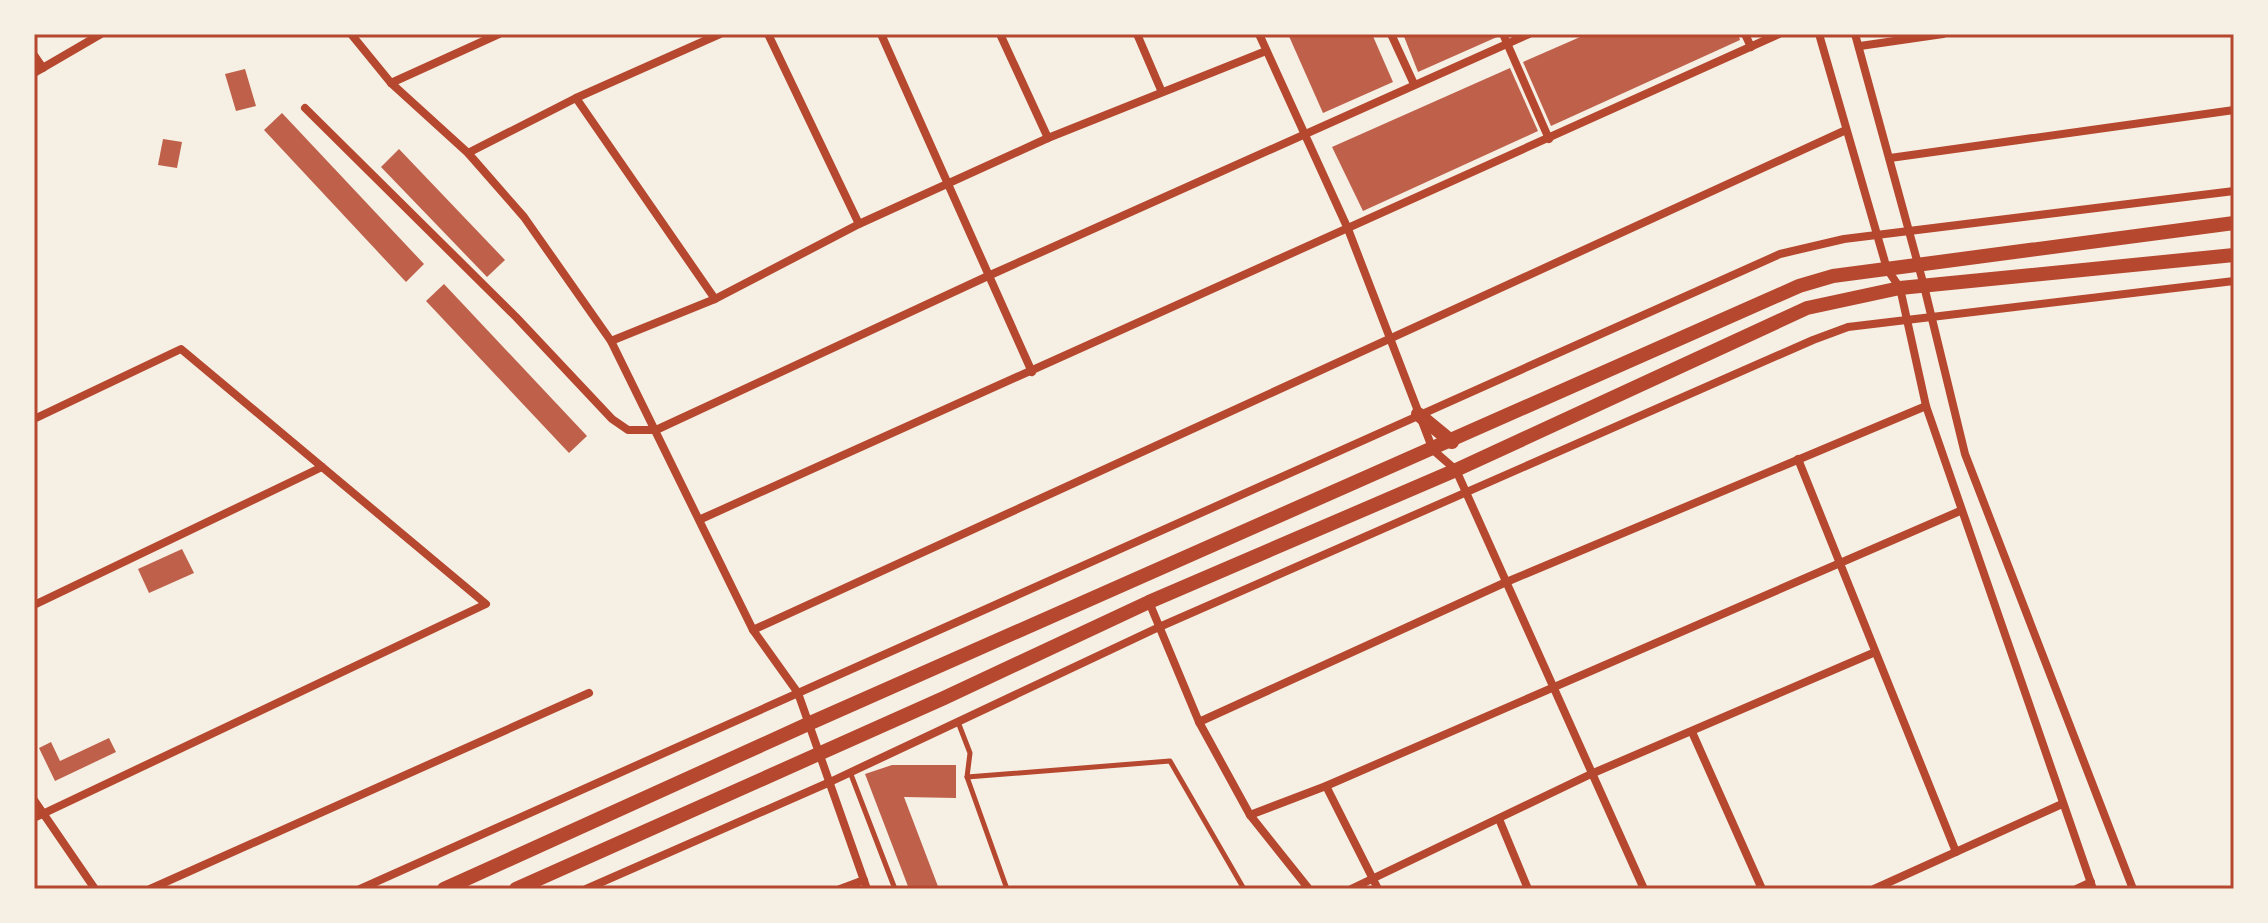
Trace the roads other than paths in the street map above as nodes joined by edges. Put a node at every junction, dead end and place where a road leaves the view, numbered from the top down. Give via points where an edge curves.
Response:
1 (101, 34) edge
2 (351, 34) edge
3 (499, 34) edge
4 (720, 34) edge
5 (768, 34) edge
6 (881, 34) edge
7 (1000, 34) edge
8 (1137, 34) edge
9 (1259, 34) edge
10 (1391, 34) edge
11 (1503, 34) edge
12 (1529, 34) edge
13 (1745, 34) edge
14 (1779, 34) edge
15 (1819, 34) edge
16 (1855, 34) edge
17 (1943, 34) edge
18 (1508, 44) junction
19 (1860, 46) junction
20 (1751, 47) junction
21 (1266, 51) junction
22 (34, 55) edge
23 (38, 71) edge
24 (391, 83) junction
25 (1414, 84) junction
26 (1161, 90) junction
27 (576, 98) junction
28 (305, 108) dead end
29 (2234, 110) edge
30 (1846, 130) junction
31 (1304, 133) junction
32 (1048, 138) junction
33 (1549, 139) junction
34 (468, 153) junction
35 (1890, 158) junction
36 (950, 185) junction
37 (2234, 191) edge
38 (2234, 223) edge
39 (859, 224) junction
40 (1348, 229) junction
41 (1909, 232) junction
42 (1877, 236) junction
43 (2234, 255) edge
44 (1917, 265) junction
45 (1887, 269) junction
46 (988, 276) junction
47 (2234, 281) edge
48 (1924, 286) junction
49 (1900, 288) junction
50 (715, 299) junction
51 (1930, 318) junction
52 (1907, 321) junction
53 (611, 341) junction
54 (1390, 341) junction
55 (1032, 372) junction
56 (1926, 406) junction
57 (1418, 414) junction
58 (34, 419) edge
59 (656, 430) junction
60 (1452, 442) junction
61 (1433, 450) junction
62 (1798, 459) junction
63 (322, 467) junction
64 (1456, 470) junction
65 (1465, 491) junction
66 (1960, 511) junction
67 (701, 519) junction
68 (1840, 563) junction
69 (1504, 583) junction
70 (1149, 602) junction
71 (34, 605) edge
72 (1157, 628) junction
73 (753, 630) junction
74 (1873, 653) junction
75 (1553, 688) junction
76 (589, 693) dead end
77 (798, 693) junction
78 (958, 722) junction
79 (1199, 722) junction
80 (808, 724) junction
81 (1692, 732) junction
82 (818, 752) junction
83 (850, 772) junction
84 (1591, 774) junction
85 (967, 777) junction
86 (830, 782) junction
87 (1326, 786) junction
88 (34, 800) edge
89 (2062, 804) junction
90 (1250, 815) junction
91 (38, 816) edge
92 (1499, 819) junction
93 (1956, 852) junction
94 (1372, 876) junction
95 (865, 884) edge
96 (2092, 886) edge
97 (95, 889) edge
98 (150, 889) edge
99 (360, 889) edge
100 (444, 889) edge
101 (516, 889) edge
102 (586, 889) edge
103 (840, 889) edge
104 (895, 889) edge
105 (1007, 889) edge
106 (1244, 889) edge
107 (1309, 889) edge
108 (1351, 889) edge
109 (1378, 889) edge
110 (1528, 889) edge
111 (1644, 889) edge
112 (1762, 889) edge
113 (1874, 889) edge
114 (2076, 889) edge
115 (2133, 889) edge

1 - 23 street
2 - 24 street
3 - 24 street
4 - 27 street
5 - 39 street
6 - 36 street
7 - 32 street
8 - 26 street
9 - 21 street
10 - 25 street
11 - 18 street
12 - 18 street
13 - 20 street
14 - 20 street
15 - 30 street
16 - 19 street
17 - 19 street
18 - 25 street
18 - 33 street
19 - 35 street
20 - 33 street
21 - 26 street
21 - 31 street
22 - 23 street
24 - 34 street
25 - 31 street
26 - 32 street
27 - 34 street
27 - 50 street
28 - 59 street via 612,419 628,430
29 - 35 street
30 - 42 street
30 - 54 street
31 - 40 street
31 - 46 street
32 - 36 street
33 - 40 street
34 - 53 street via 524,217
35 - 41 street
36 - 39 street
36 - 46 street
37 - 41 street
38 - 44 street
39 - 50 street
40 - 54 street
40 - 55 street
41 - 42 street
41 - 44 street
42 - 45 street
42 - 57 street via 1780,254
43 - 48 street
44 - 45 street
44 - 48 street
45 - 49 street
45 - 60 street via 1799,286
46 - 55 street
46 - 59 street
47 - 51 street
48 - 49 street
48 - 51 street
49 - 52 street
49 - 64 street via 1807,308
50 - 53 street
51 - 52 street
51 - 115 street via 1965,454
52 - 56 street
52 - 65 street via 1848,327 1813,340
53 - 59 street
54 - 57 street
54 - 73 street
55 - 67 street
56 - 62 street
56 - 66 street
57 - 60 street
57 - 61 street
57 - 77 street
58 - 63 street via 181,349
59 - 67 street
60 - 61 street
61 - 64 street
61 - 80 street
62 - 68 street
62 - 69 street
63 - 71 street
63 - 91 street via 486,604
64 - 65 street
64 - 70 street
65 - 69 street
65 - 72 street
66 - 68 street
66 - 89 street
67 - 73 street
68 - 74 street
68 - 75 street
69 - 75 street
69 - 79 street
70 - 72 street
70 - 82 street
72 - 78 street
72 - 79 street
73 - 77 street
74 - 81 street
74 - 93 street
75 - 84 street
75 - 87 street
76 - 98 street
77 - 80 street
77 - 99 street
78 - 83 street
78 - 85 lane via 970,753
79 - 90 street
80 - 82 street
80 - 100 street
81 - 84 street
81 - 112 street
82 - 86 street
82 - 101 street
83 - 86 street
83 - 104 lane
84 - 92 street
84 - 111 street
85 - 105 lane
85 - 106 lane via 1170,761
86 - 95 street
86 - 102 street
87 - 90 street
87 - 94 street
88 - 91 street
89 - 93 street
89 - 96 street
90 - 107 street
91 - 97 street
92 - 94 street
92 - 110 street
93 - 113 street
94 - 108 street
94 - 109 street
95 - 103 street
96 - 114 street

